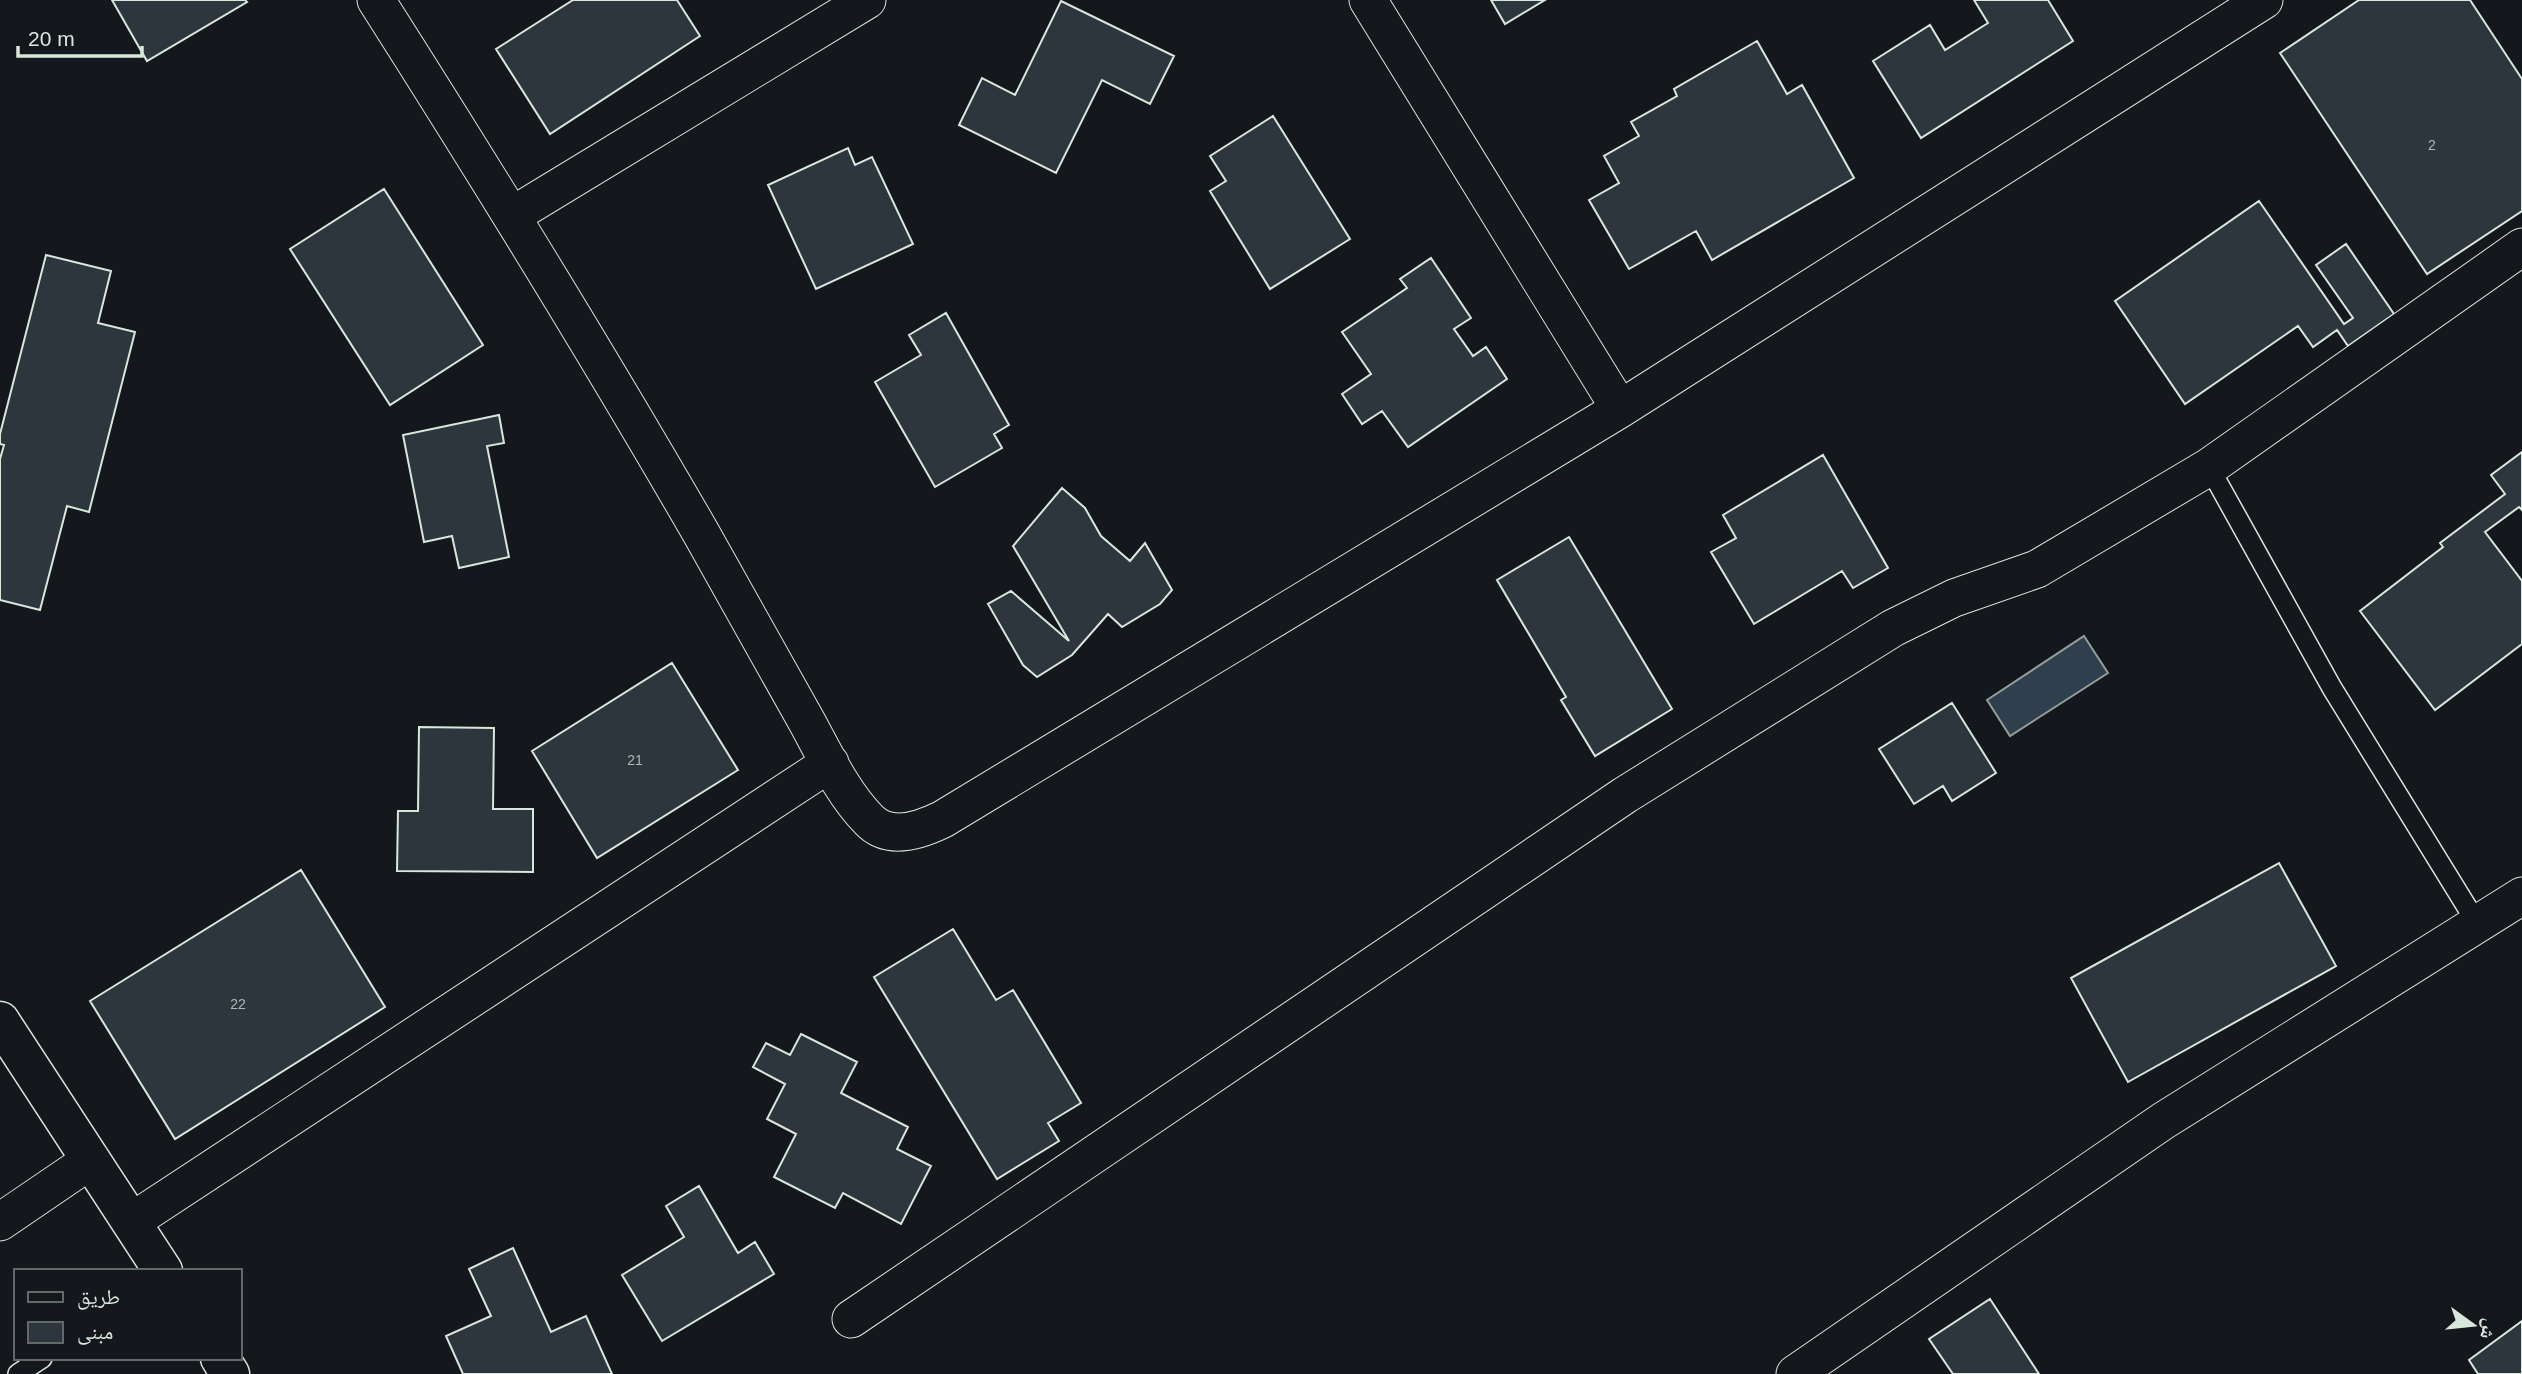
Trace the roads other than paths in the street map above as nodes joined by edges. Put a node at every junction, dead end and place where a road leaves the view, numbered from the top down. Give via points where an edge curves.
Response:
1 (376, 0) edge
2 (867, 0) edge
3 (1368, 0) edge
4 (2264, 0) edge
5 (513, 215) junction
6 (2522, 247) edge
7 (1620, 410) junction
8 (2209, 467) junction
9 (830, 763) junction
10 (2522, 896) edge
11 (2478, 925) junction
12 (0, 1021) edge
13 (91, 1160) junction
14 (0, 1222) edge
15 (131, 1222) junction
16 (162, 1269) edge
17 (851, 1319) dead end
18 (39, 1360) edge
19 (18, 1374) edge
20 (1795, 1374) edge

1 - 5 street
2 - 5 street
3 - 7 street
4 - 7 street
5 - 9 street via 701,533
6 - 8 street
7 - 9 street via 929,826 894,832 881,829 857,806
8 - 11 lane via 2332,688
8 - 17 street via 2037,569 1954,598 1893,628 1778,698 1625,795
9 - 15 street
10 - 11 street
11 - 20 street via 2164,1121
12 - 13 main road
13 - 14 street
13 - 15 main road
15 - 16 main road
18 - 19 lane

